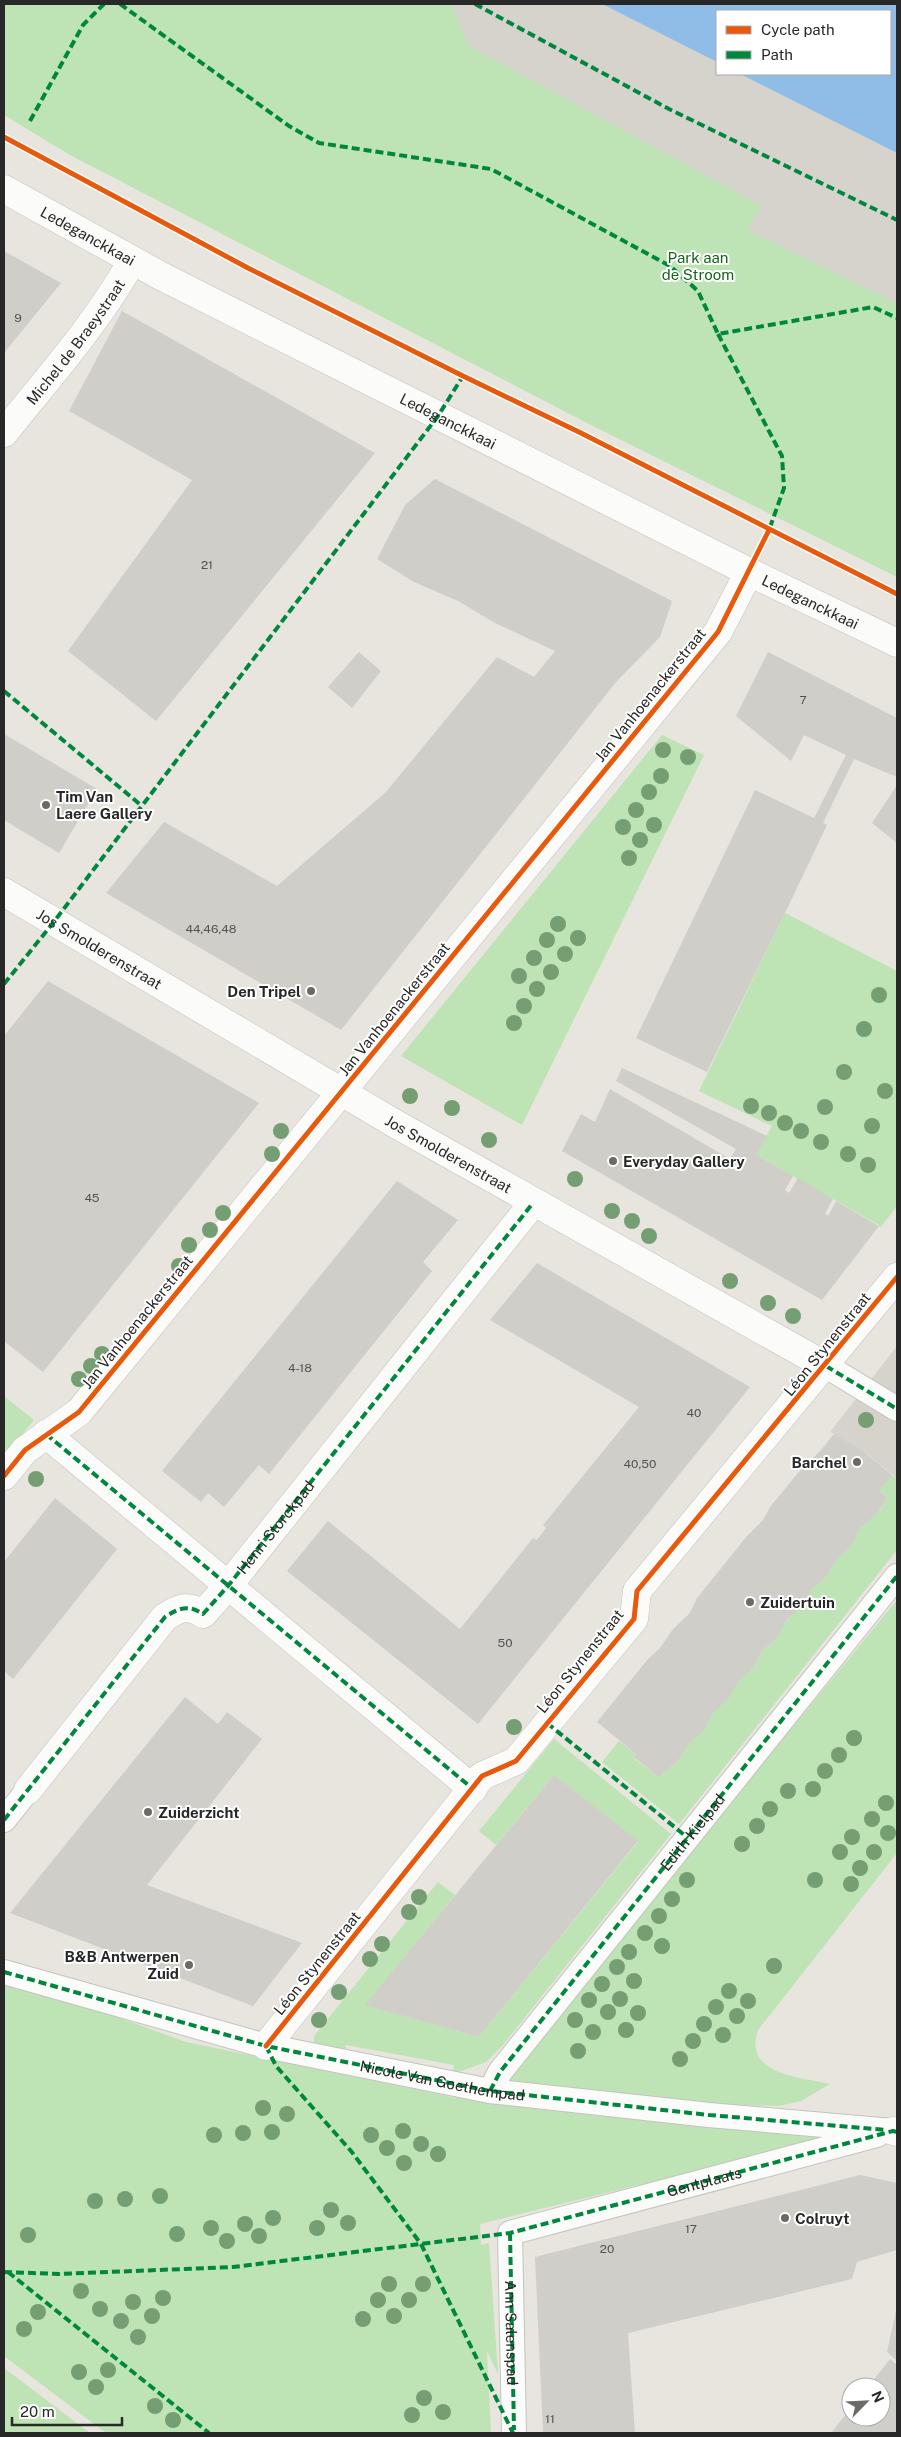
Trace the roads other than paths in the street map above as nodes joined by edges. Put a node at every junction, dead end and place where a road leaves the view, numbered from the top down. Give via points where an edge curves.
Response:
1 (4, 189) edge
2 (132, 261) junction
3 (4, 433) edge
4 (749, 572) junction
5 (897, 643) edge
6 (4, 892) edge
7 (342, 1092) junction
8 (533, 1203) junction
9 (897, 1277) edge
10 (826, 1366) junction
11 (897, 1409) edge
12 (46, 1434) junction
13 (4, 1476) edge
14 (897, 1576) edge
15 (228, 1586) junction
16 (473, 1788) junction
17 (28, 1790) joint
18 (4, 1820) edge
19 (4, 1972) edge
20 (266, 2046) junction
21 (490, 2091) junction
22 (895, 2132) edge
23 (510, 2233) joint
24 (514, 2433) edge

1 - 2 street, Ledeganckkaai
2 - 3 street, Michel de Braeystraat via 89,328
2 - 4 street, Ledeganckkaai
4 - 5 street, Ledeganckkaai
4 - 7 street, Jan Vanhoenackerstraat via 718,632
6 - 7 street, Jos Smolderenstraat
7 - 8 street, Jos Smolderenstraat
7 - 12 street, Jan Vanhoenackerstraat via 79,1412
8 - 10 street, Jos Smolderenstraat
8 - 15 street, Henri Storckpad
9 - 10 street, Léon Stynenstraat
10 - 11 street, Jos Smolderenstraat
10 - 16 street, Léon Stynenstraat via 637,1591 634,1619 516,1761 482,1776
12 - 13 street, Jan Vanhoenackerstraat via 25,1450
12 - 15 street
14 - 21 street, Edith Kielpad via 506,2065
15 - 16 street
15 - 17 street, Henri Storckpad via 203,1614 195,1608 180,1608 165,1617
16 - 20 street, Léon Stynenstraat
17 - 18 street, Henri Storckpad
19 - 20 street, Nicole Van Goethempad
20 - 21 street, Nicole Van Goethempad
21 - 22 street, Nicole Van Goethempad
22 - 23 street, Gentplaats
23 - 24 street, Ann Salenspad

